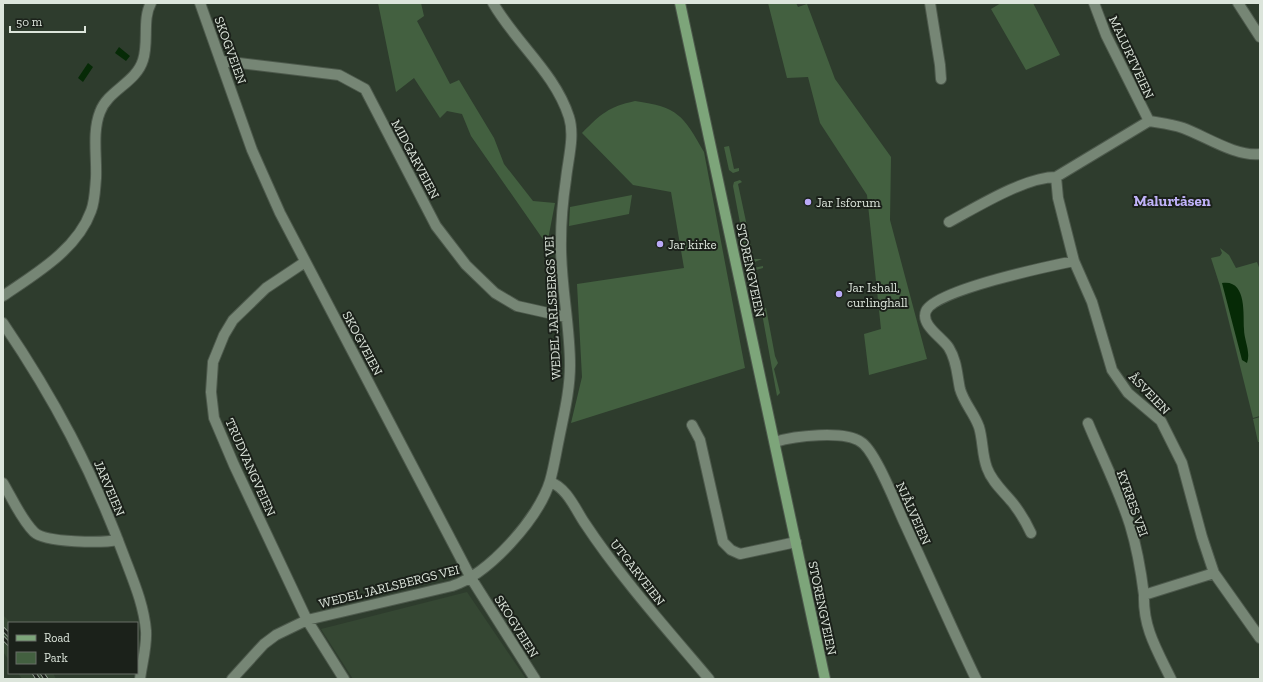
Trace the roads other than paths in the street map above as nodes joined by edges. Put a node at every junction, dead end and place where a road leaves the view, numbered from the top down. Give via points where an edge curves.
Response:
1 (151, 3) edge
2 (200, 3) edge
3 (493, 3) edge
4 (680, 3) edge
5 (930, 3) edge
6 (1094, 3) edge
7 (1238, 3) edge
8 (1260, 36) edge
9 (222, 61) junction
10 (941, 79) dead end
11 (1149, 121) junction
12 (1260, 154) edge
13 (1056, 177) junction
14 (949, 222) dead end
15 (1074, 261) junction
16 (305, 262) junction
17 (3, 296) edge
18 (566, 317) junction
19 (3, 323) edge
20 (1088, 423) dead end
21 (692, 425) dead end
22 (775, 442) junction
23 (550, 482) junction
24 (3, 483) edge
25 (1031, 533) dead end
26 (118, 540) junction
27 (796, 542) junction
28 (1214, 573) junction
29 (471, 578) junction
30 (1144, 595) junction
31 (307, 620) junction
32 (1260, 638) edge
33 (140, 679) edge
34 (232, 679) edge
35 (344, 679) edge
36 (535, 679) edge
37 (709, 679) edge
38 (825, 679) edge
39 (976, 679) edge
40 (1171, 679) edge

1 - 17 street via 146,46 139,71 106,102 96,124 96,177 91,211 84,225 52,260
2 - 9 street, SKOGVEIEN
3 - 18 street, WEDEL JARLSBERGS VEI via 552,83 569,118 572,135 561,242
4 - 22 main road, STORENGVEIEN
5 - 10 street
6 - 11 street, MALURTVEIEN via 1109,42
7 - 8 street
9 - 16 street, SKOGVEIEN via 252,150
9 - 18 street, MIDGARVEIEN via 339,75 365,89 436,226 466,265 495,293 516,306
11 - 12 street via 1183,128 1245,153
11 - 13 street
13 - 14 street via 1042,177 1020,186
13 - 15 street, ÅSVEIEN via 1058,198
15 - 25 street via 1023,272 957,293 934,302 929,306 925,316 931,329 949,347 955,360 963,398 977,420 981,432 987,469 1022,515
15 - 28 street, ÅSVEIEN via 1092,302 1112,370 1128,393 1161,421 1182,463
16 - 29 street, SKOGVEIEN
16 - 31 street, TRUDVANGVEIEN via 266,288 233,320 213,362 210,392 214,418
18 - 23 street, WEDEL JARLSBERGS VEI via 570,386
19 - 26 street, JARVEIEN via 59,411 81,454
20 - 30 street, KYRRES VEI via 1130,526
21 - 27 street via 700,440 723,542 740,554
22 - 27 main road, STORENGVEIEN
22 - 39 street, NJÅLVEIEN via 804,437 841,436 862,442 868,448
23 - 29 street, WEDEL JARLSBERGS VEI via 532,515 514,538 487,567
23 - 37 street, UTGARVEIEN via 558,485 567,495 608,557
24 - 26 street via 38,535 96,542
26 - 33 street, JARVEIEN via 139,596 145,622 146,644
27 - 38 main road, STORENGVEIEN
28 - 30 street
28 - 32 street, ÅSVEIEN
29 - 31 street, WEDEL JARLSBERGS VEI via 452,586
29 - 36 street, SKOGVEIEN
30 - 40 street, KYRRES VEI via 1145,622
31 - 34 street, WEDEL JARLSBERGS VEI via 276,634
31 - 35 street, TRUDVANGVEIEN

